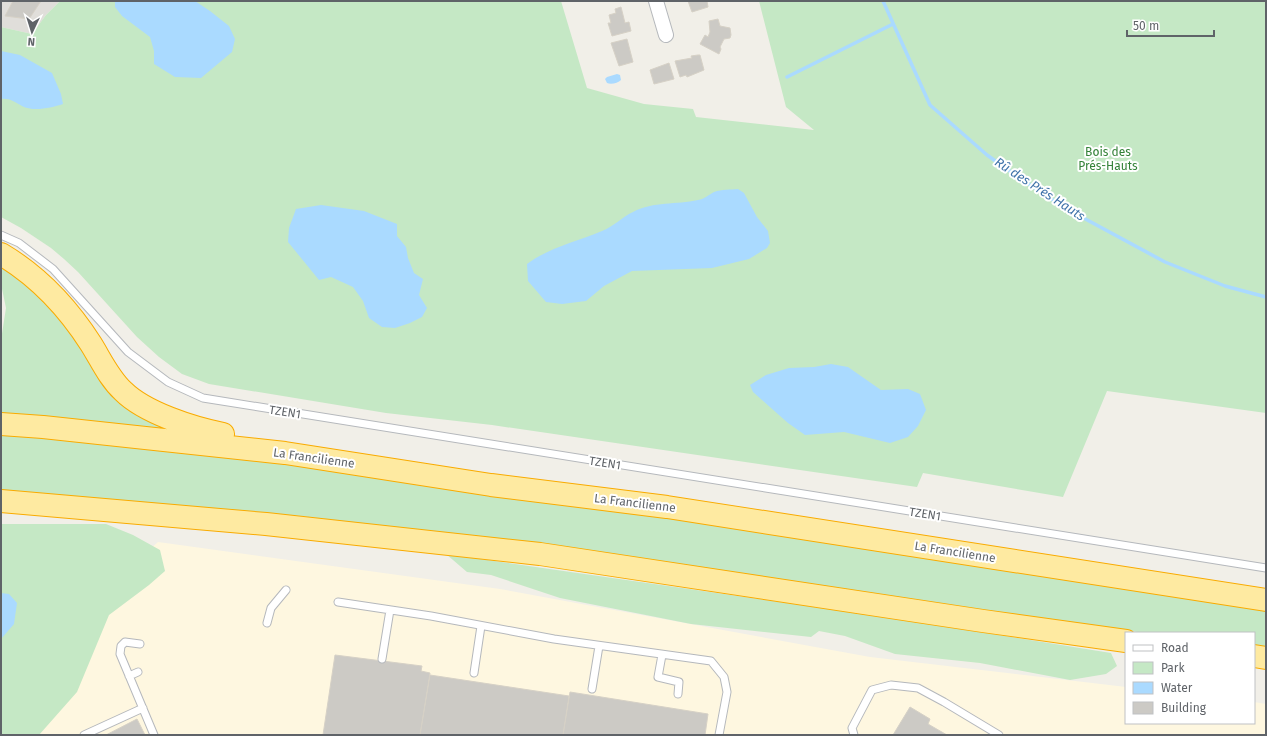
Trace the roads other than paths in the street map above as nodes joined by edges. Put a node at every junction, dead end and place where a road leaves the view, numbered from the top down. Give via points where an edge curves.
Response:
1 (656, 1) edge
2 (666, 34) dead end
3 (1, 235) edge
4 (1, 254) edge
5 (1, 424) edge
6 (285, 453) junction
7 (1, 501) edge
8 (118, 511) junction
9 (1, 513) edge
10 (1266, 568) edge
11 (286, 590) dead end
12 (1266, 600) edge
13 (338, 602) dead end
14 (390, 610) junction
15 (268, 623) dead end
16 (481, 626) junction
17 (1125, 641) edge
18 (140, 644) dead end
19 (599, 646) junction
20 (662, 655) junction
21 (1255, 656) edge
22 (1266, 658) edge
23 (382, 659) dead end
24 (138, 672) dead end
25 (474, 673) dead end
26 (129, 676) junction
27 (592, 689) dead end
28 (678, 694) dead end
29 (143, 708) junction
30 (84, 735) edge
31 (154, 735) edge
32 (719, 735) edge
33 (854, 735) edge
34 (998, 735) edge

1 - 2 street
3 - 10 lane, TZEN1 via 19,243 53,269 128,352 168,382 204,398
4 - 6 highway via 34,277 61,303 91,343 112,379 137,402 172,419 206,431 256,441
5 - 6 highway, La Francilienne
6 - 12 highway, La Francilienne via 492,485 667,507
7 - 8 highway
8 - 9 highway via 64,517
8 - 17 highway via 266,524 540,554
11 - 15 lane via 271,608
13 - 14 lane
14 - 16 lane
14 - 23 lane
16 - 19 lane
16 - 25 lane
18 - 26 lane via 125,642 121,646 120,654
19 - 20 lane
19 - 27 lane
20 - 28 lane via 658,677 679,682
20 - 32 lane via 711,661 724,677 727,692
21 - 22 highway
24 - 26 lane
26 - 29 lane
29 - 30 lane
29 - 31 lane
33 - 34 lane via 852,728 872,690 891,685 918,688

